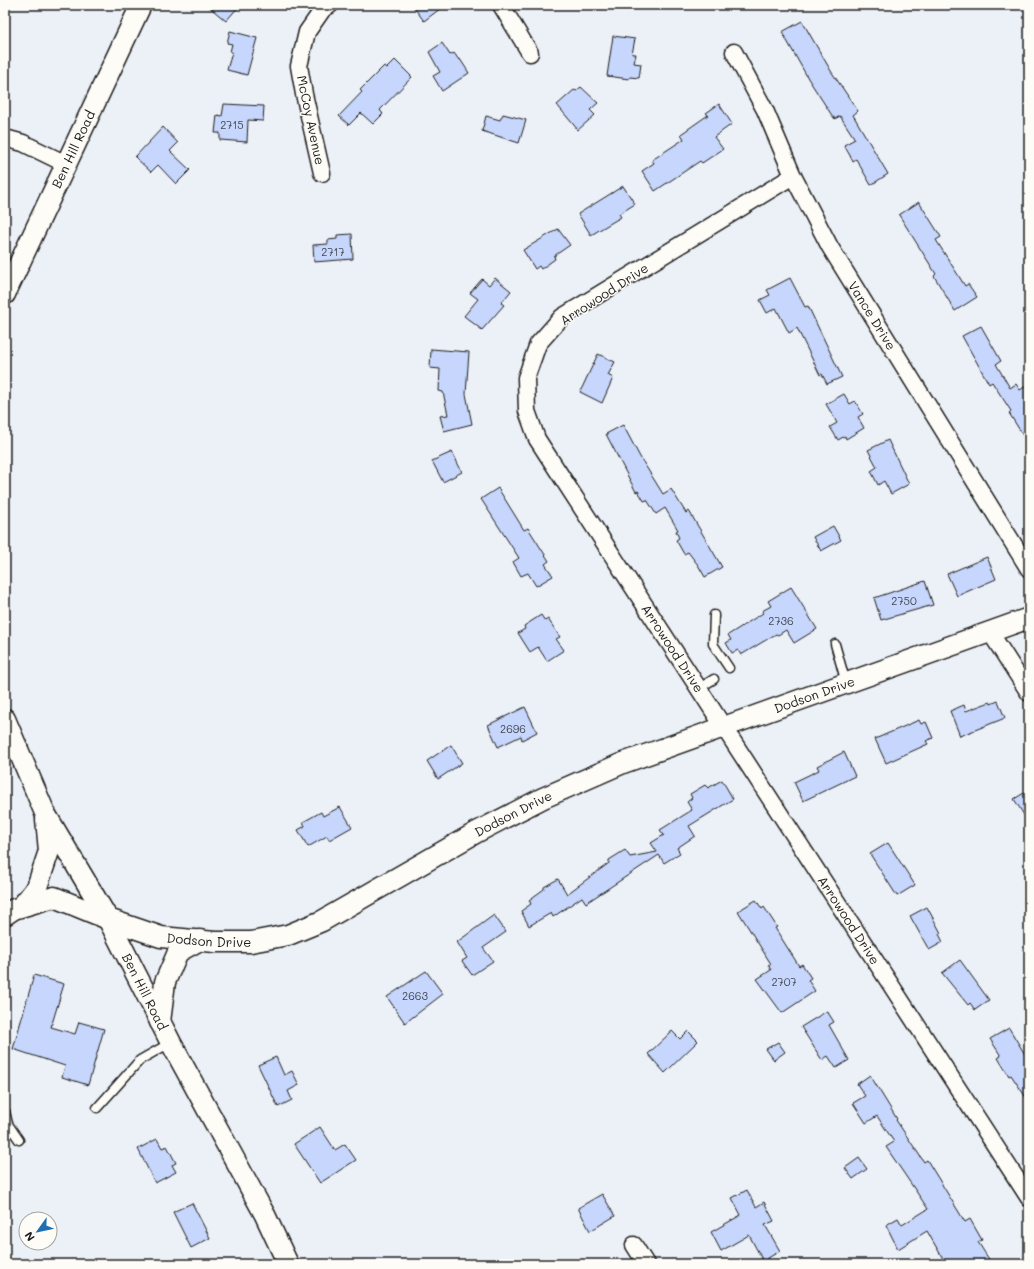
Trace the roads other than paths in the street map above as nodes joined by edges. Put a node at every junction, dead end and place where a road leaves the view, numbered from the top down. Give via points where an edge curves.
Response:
1 (141, 5) edge
2 (501, 5) edge
3 (325, 6) edge
4 (734, 52) dead end
5 (530, 53) dead end
6 (5, 138) edge
7 (66, 164) junction
8 (322, 173) dead end
9 (793, 176) junction
10 (5, 294) edge
11 (1029, 569) edge
12 (714, 615) dead end
13 (1029, 618) edge
14 (990, 632) junction
15 (835, 644) dead end
16 (729, 668) dead end
17 (714, 679) dead end
18 (846, 684) junction
19 (698, 689) junction
20 (1029, 693) edge
21 (5, 719) edge
22 (722, 727) junction
23 (45, 814) junction
24 (13, 911) edge
25 (108, 920) junction
26 (200, 940) junction
27 (160, 1022) junction
28 (171, 1043) junction
29 (98, 1108) dead end
30 (5, 1110) edge
31 (19, 1140) dead end
32 (1029, 1198) edge
33 (634, 1245) dead end
34 (288, 1264) edge
35 (646, 1264) edge

1 - 7 street, Ben Hill Road
2 - 5 street
3 - 8 street, McCoy Avenue via 307,32 299,66
4 - 9 street, Vance Drive via 765,110
6 - 7 street via 23,143
7 - 10 street, Ben Hill Road
9 - 11 street, Vance Drive via 830,247
9 - 19 street, Arrowood Drive via 562,317 538,344 526,378 527,411 537,439
12 - 16 lane via 713,644
13 - 14 street, Dodson Drive
14 - 18 street, Dodson Drive
14 - 20 street
15 - 18 lane
17 - 19 lane
18 - 22 street, Dodson Drive
19 - 22 street, Arrowood Drive
21 - 23 street, Ben Hill Road
22 - 26 street, Dodson Drive via 623,763 543,798 477,832 322,921 288,935 251,942
22 - 32 street, Arrowood Drive
23 - 24 street via 49,851 37,888
23 - 25 street, Ben Hill Road
24 - 25 street, Dodson Drive via 54,897
25 - 26 street, Dodson Drive via 161,937
25 - 27 street, Ben Hill Road
26 - 27 street via 178,952 165,982
27 - 28 street, Ben Hill Road
28 - 29 lane via 140,1060
28 - 34 street, Ben Hill Road via 265,1215
30 - 31 lane via 8,1124
33 - 35 street

